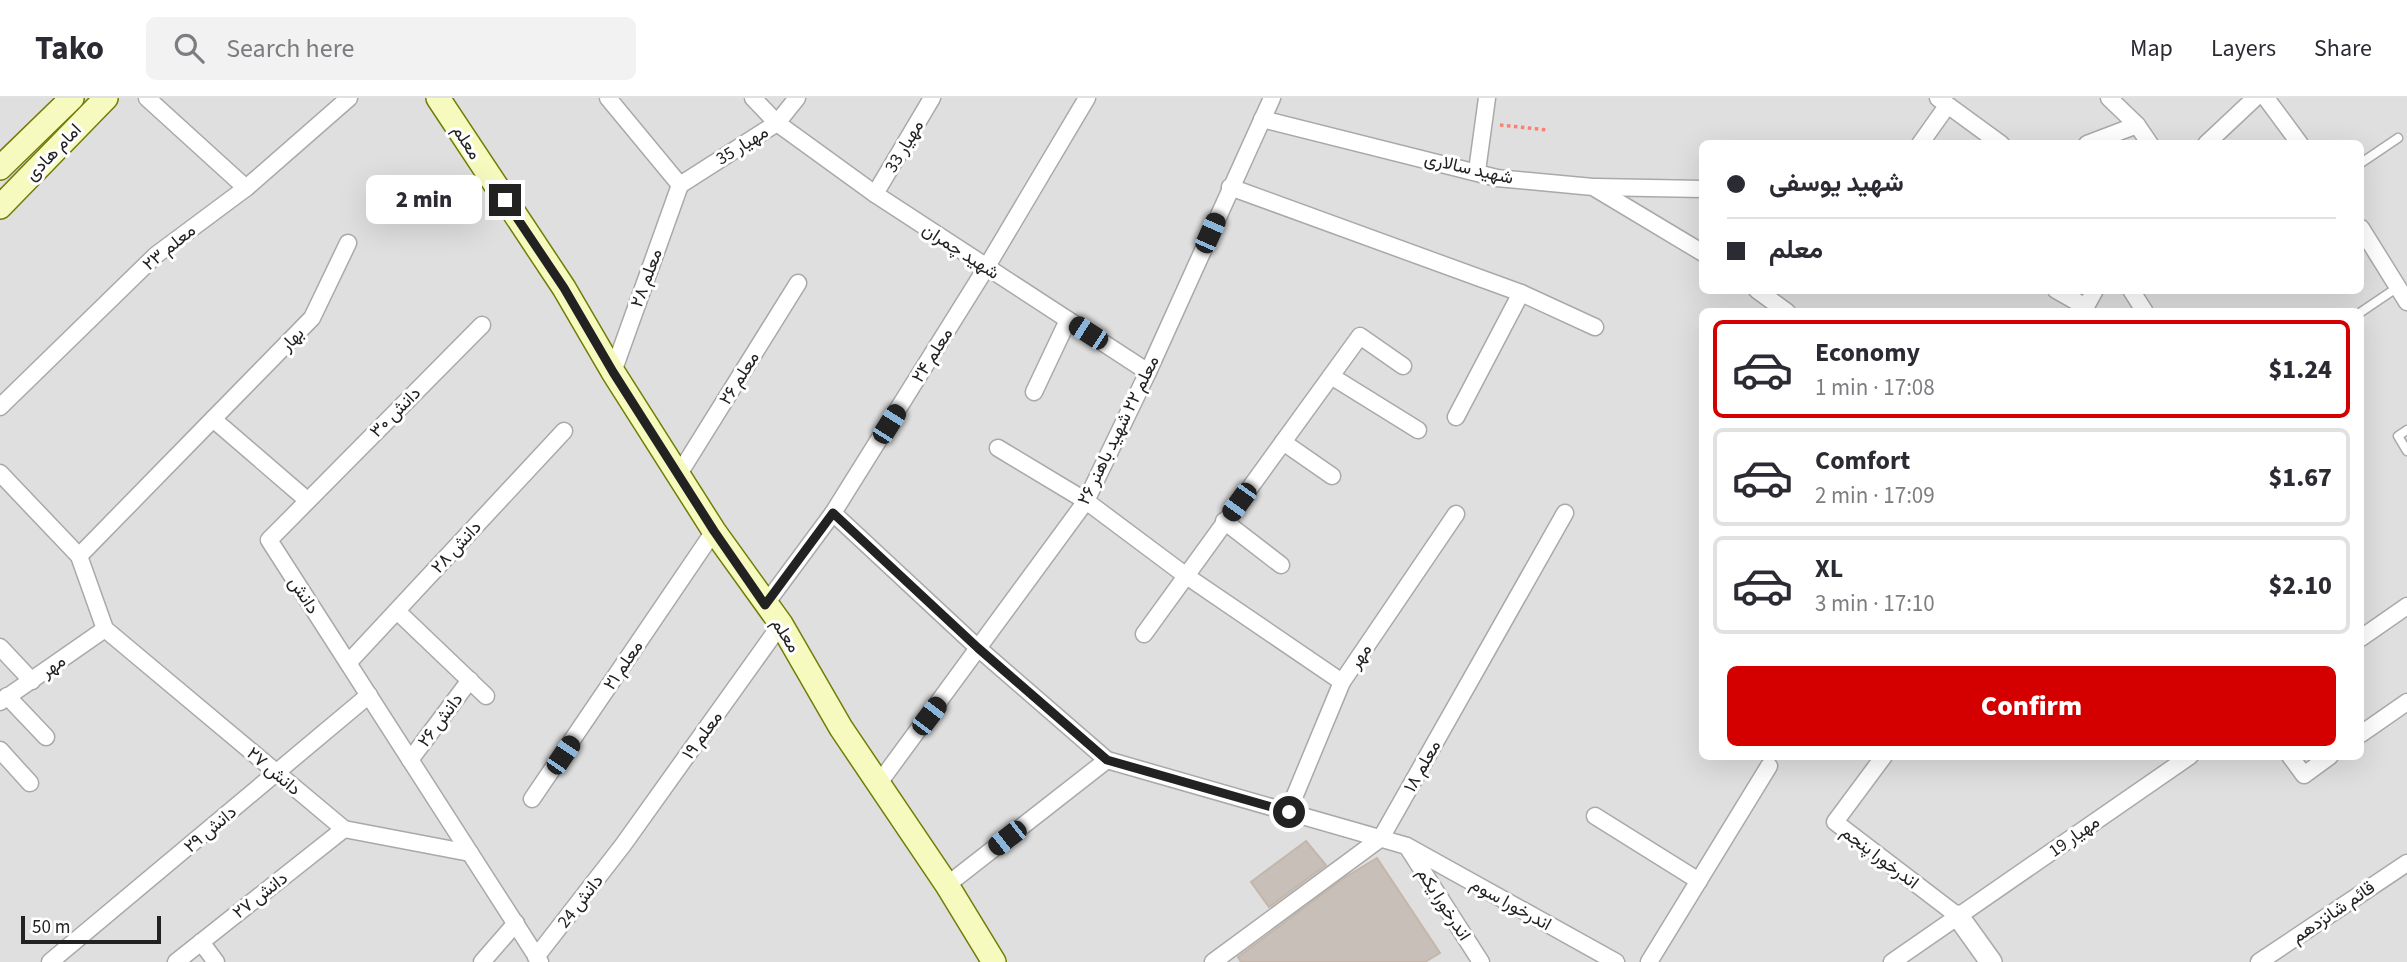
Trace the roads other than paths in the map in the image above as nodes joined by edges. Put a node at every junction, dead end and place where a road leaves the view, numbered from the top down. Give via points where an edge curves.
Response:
1 (72, 98) edge
2 (106, 98) edge
3 (147, 98) edge
4 (349, 98) edge
5 (439, 98) edge
6 (608, 98) edge
7 (753, 98) edge
8 (797, 98) edge
9 (932, 98) edge
10 (1087, 98) edge
11 (1272, 98) edge
12 (1487, 98) edge
13 (2109, 98) edge
14 (2255, 98) edge
15 (2266, 98) edge
16 (1942, 102) edge
17 (1262, 119) junction
18 (778, 122) junction
19 (2137, 125) junction
20 (2398, 138) dead end
21 (1922, 140) edge
22 (1995, 140) edge
23 (2098, 140) edge
24 (2147, 140) edge
25 (2210, 140) edge
26 (2297, 140) edge
27 (2364, 161) edge
28 (0, 168) edge
29 (1477, 171) junction
30 (680, 185) junction
31 (1230, 187) junction
32 (1594, 187) junction
33 (246, 188) junction
34 (1699, 189) edge
35 (875, 194) junction
36 (0, 207) edge
37 (2364, 233) edge
38 (348, 243) dead end
39 (1699, 251) edge
40 (986, 268) junction
41 (798, 283) dead end
42 (2398, 287) junction
43 (1521, 293) junction
44 (1762, 294) edge
45 (2062, 294) edge
46 (2407, 302) edge
47 (1781, 308) edge
48 (2083, 308) edge
49 (2364, 310) edge
50 (1068, 320) junction
51 (482, 325) dead end
52 (1595, 327) dead end
53 (1403, 366) dead end
54 (613, 372) junction
55 (1149, 372) junction
56 (1331, 376) junction
57 (1034, 392) dead end
58 (0, 407) edge
59 (1456, 417) dead end
60 (213, 419) junction
61 (1418, 430) dead end
62 (2407, 430) edge
63 (564, 431) dead end
64 (1283, 442) junction
65 (998, 448) dead end
66 (2407, 451) edge
67 (0, 473) edge
68 (679, 474) junction
69 (1332, 476) dead end
70 (307, 500) junction
71 (1086, 501) junction
72 (833, 513) junction
73 (1456, 513) dead end
74 (1565, 513) dead end
75 (1224, 522) junction
76 (714, 531) junction
77 (79, 556) junction
78 (1281, 565) dead end
79 (1185, 575) junction
80 (765, 605) junction
81 (2407, 606) edge
82 (397, 611) junction
83 (781, 624) junction
84 (105, 629) junction
85 (1144, 634) dead end
86 (2364, 636) edge
87 (0, 647) edge
88 (978, 648) junction
89 (348, 663) junction
90 (470, 680) junction
91 (32, 681) junction
92 (1342, 682) junction
93 (369, 695) junction
94 (486, 696) dead end
95 (4, 699) edge
96 (2407, 702) edge
97 (2364, 732) edge
98 (46, 737) dead end
99 (0, 750) edge
100 (410, 760) junction
101 (1107, 760) junction
102 (1881, 760) edge
103 (2184, 760) edge
104 (2293, 760) edge
105 (2325, 760) edge
106 (1769, 766) dead end
107 (277, 773) junction
108 (30, 783) dead end
109 (879, 783) junction
110 (532, 799) dead end
111 (1289, 812) junction
112 (1595, 816) dead end
113 (344, 829) junction
114 (1381, 838) junction
115 (623, 845) joint
116 (1407, 846) junction
117 (470, 853) junction
118 (2407, 863) edge
119 (1699, 881) junction
120 (947, 885) junction
121 (1958, 916) junction
122 (516, 923) junction
123 (201, 942) junction
124 (538, 960) edge
125 (50, 962) edge
126 (176, 962) edge
127 (216, 962) edge
128 (482, 962) edge
129 (994, 962) edge
130 (1213, 962) edge
131 (1481, 962) edge
132 (1616, 962) edge
133 (1649, 962) edge
134 (1892, 962) edge
135 (1991, 962) edge
136 (2259, 962) edge

1 - 28 main road, امام هادی
2 - 36 main road, امام هادی
3 - 33 street
4 - 33 street, معلم ۲۳
5 - 54 main road, معلم via 564,288
6 - 30 street
7 - 18 street, شهید چمران
8 - 18 street, مهیار 35
9 - 35 street, مهیار 33
10 - 40 street, معلم ۲۴
11 - 17 street, معلم ۲۲ شهید باهنر ۲۶
12 - 29 street
13 - 19 street
14 - 25 street
15 - 26 street
16 - 21 street
16 - 22 street
17 - 29 street, شهید سالاری
17 - 31 street, معلم ۲۲ شهید باهنر ۲۶
18 - 30 street, مهیار 35
18 - 35 street, شهید چمران
19 - 23 street
19 - 24 street
20 - 27 lane
29 - 32 street, شهید سالاری via 1497,178
30 - 54 street, معلم ۲۸
31 - 43 street
31 - 55 street, معلم ۲۲ شهید باهنر ۲۶
32 - 34 street
32 - 39 street, شهید سالاری
33 - 58 street, معلم ۲۳ via 156,255
35 - 40 street, شهید چمران
37 - 42 street
38 - 60 street, بهار via 312,318
40 - 50 street, شهید چمران
40 - 72 street, معلم ۲۴
41 - 68 street, معلم ۲۶
42 - 46 street
42 - 49 lane
43 - 52 street
43 - 59 street
44 - 47 street
45 - 48 street
50 - 55 street, شهید چمران
50 - 57 street
51 - 70 street, دانش ۳۰
53 - 56 street via 1360,336
54 - 68 main road, معلم
55 - 71 street, معلم ۲۲ شهید باهنر ۲۶
56 - 61 street
56 - 64 street
60 - 70 street
60 - 77 street
62 - 66 lane via 2398,436
63 - 82 street, دانش ۲۸
64 - 69 street
64 - 75 street
65 - 71 street
67 - 77 street
68 - 76 main road, معلم
70 - 89 street, دانش via 269,540
71 - 79 street
71 - 88 street, معلم ۲۲ شهید باهنر ۲۶
72 - 80 street, معلم ۲۴
72 - 88 street
73 - 92 street, مهر
74 - 114 street, معلم ۱۸
75 - 78 street
75 - 79 street
76 - 80 main road, معلم
76 - 110 street, معلم ۲۱
77 - 84 street
79 - 85 street
79 - 92 street
80 - 83 main road, معلم
81 - 86 street
82 - 89 street, دانش ۲۸
82 - 90 street
83 - 109 main road, معلم
83 - 115 street, معلم ۱۹
84 - 91 street, مهر
84 - 107 street, دانش ۲۷
87 - 91 street
88 - 101 street
88 - 109 street, معلم ۲۲ شهید باهنر ۲۶
89 - 93 street, دانش
90 - 94 street
90 - 100 street, دانش ۲۶
91 - 95 street, مهر
92 - 111 street, مهر
93 - 100 street, دانش
93 - 107 street, دانش ٢٩
95 - 98 street
96 - 97 street
99 - 108 street
100 - 117 street, دانش
101 - 111 street, اندرخورا سوم
101 - 120 street
102 - 121 street, اندرخورا پنجم via 1835,822
103 - 121 street, مهیار 19
104 - 105 street via 2304,775
106 - 119 street
107 - 113 street, دانش ۲۷
107 - 125 street, دانش ٢٩
109 - 120 main road, معلم
111 - 114 street, اندرخورا سوم
112 - 119 street
113 - 117 street, دانش ۲۷
113 - 123 street, دانش ٢٧
114 - 116 street, اندرخورا سوم
114 - 130 street, معلم ۱۸
115 - 124 street, دانش 24
116 - 131 street, اندرخورا یکم
116 - 132 street, اندرخورا سوم
117 - 122 street, دانش
118 - 136 street, قائم شانزدهم
119 - 133 street
120 - 129 main road, معلم
121 - 134 street, مهیار 19
121 - 135 street
122 - 124 street, دانش
122 - 128 street
123 - 126 street, دانش ٢٧
123 - 127 street

